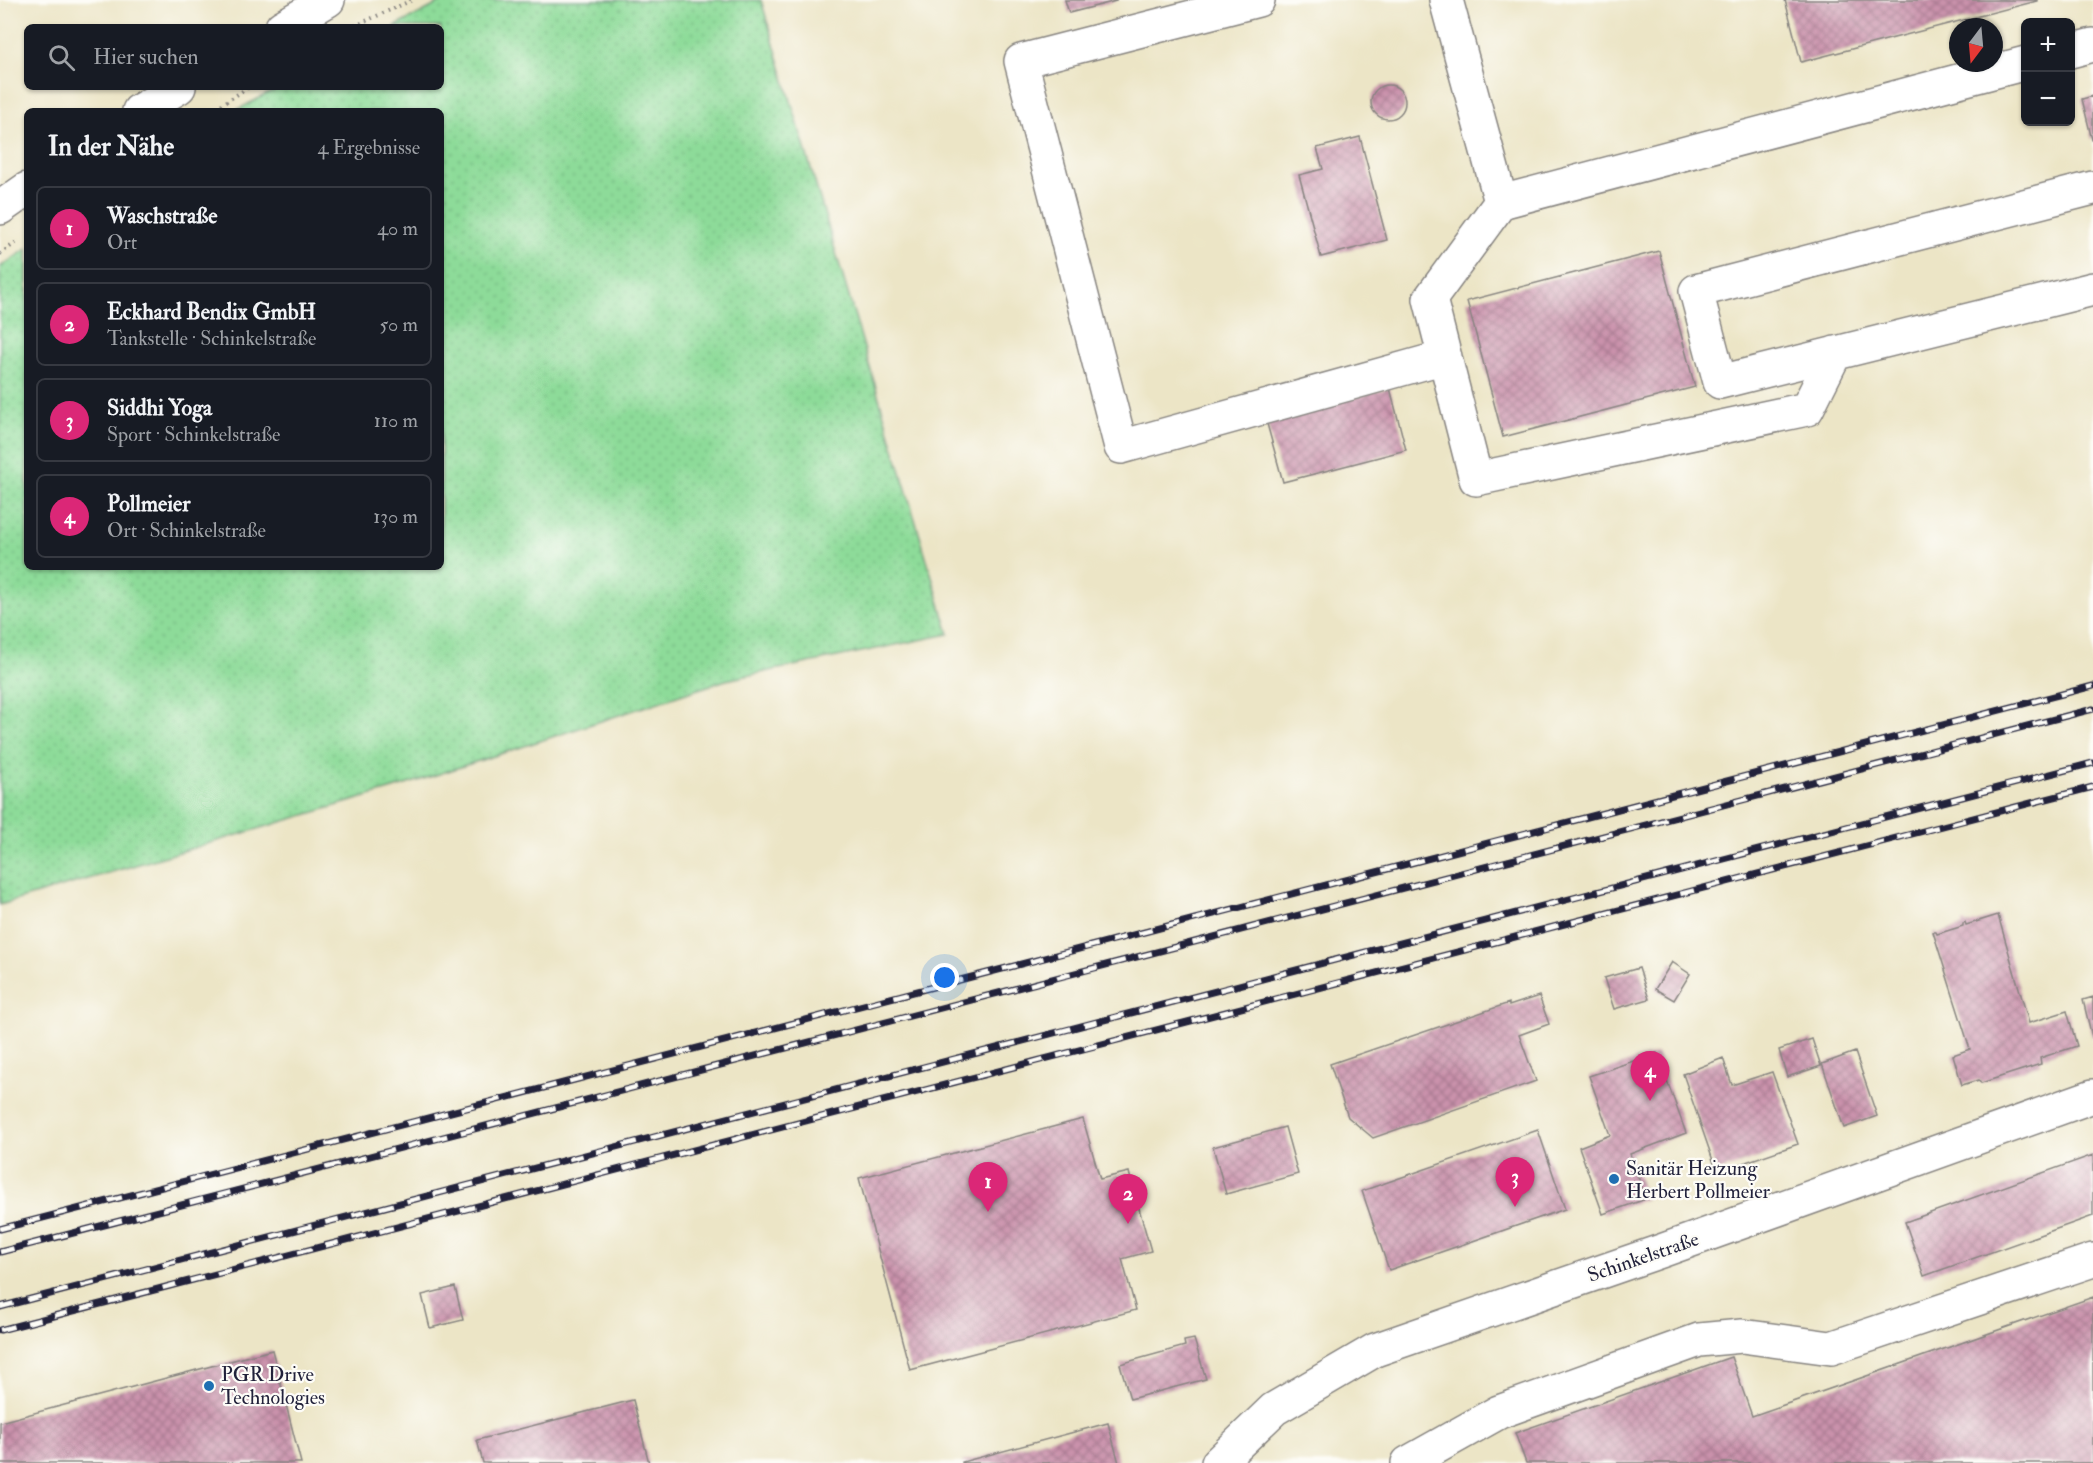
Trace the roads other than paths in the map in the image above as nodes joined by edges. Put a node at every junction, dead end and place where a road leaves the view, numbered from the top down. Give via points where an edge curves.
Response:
1 (328, 0) edge
2 (1258, 0) edge
3 (1446, 0) edge
4 (287, 24) edge
5 (2093, 45) edge
6 (2075, 50) edge
7 (2021, 64) edge
8 (174, 90) edge
9 (144, 108) edge
10 (2093, 188) edge
11 (24, 191) edge
12 (1501, 202) junction
13 (0, 208) edge
14 (2093, 289) edge
15 (1835, 353) junction
16 (1445, 357) junction
17 (2093, 1096) edge
18 (2093, 1260) edge
19 (1218, 1463) edge
20 (1408, 1463) edge

1 - 4 street
2 - 16 street via 1021,61 1121,447
3 - 12 street
5 - 6 street
7 - 12 street
8 - 9 street
10 - 15 street via 1696,291 1720,382
11 - 13 street
12 - 16 street via 1430,299
14 - 15 street
15 - 16 street via 1806,409 1476,479
17 - 19 street, Schinkelstraße via 1374,1350 1274,1409
18 - 20 street via 1831,1348 1742,1336 1699,1340 1498,1412

